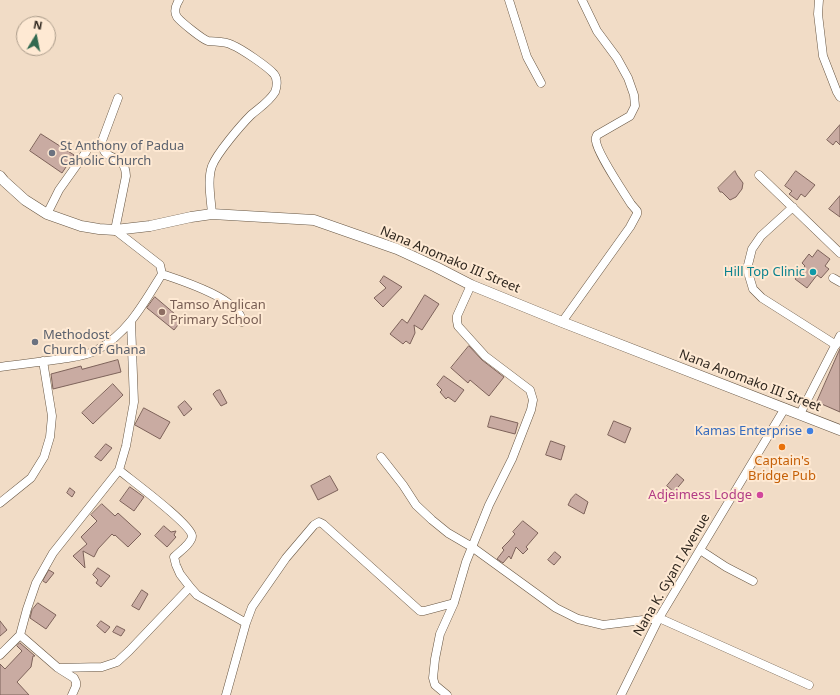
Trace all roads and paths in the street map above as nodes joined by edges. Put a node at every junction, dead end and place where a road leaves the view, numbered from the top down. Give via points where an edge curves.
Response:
1 (179, 0) edge
2 (509, 0) edge
3 (582, 0) edge
4 (819, 0) edge
5 (541, 83) dead end
6 (840, 97) edge
7 (118, 98) dead end
8 (86, 152) dead end
9 (0, 176) edge
10 (759, 176) dead end
11 (793, 207) junction
12 (47, 214) junction
13 (212, 214) junction
14 (115, 230) junction
15 (840, 253) edge
16 (162, 274) junction
17 (471, 285) junction
18 (131, 322) junction
19 (242, 322) dead end
20 (562, 322) junction
21 (840, 336) edge
22 (836, 344) junction
23 (43, 361) junction
24 (0, 367) edge
25 (785, 408) junction
26 (800, 414) junction
27 (840, 430) edge
28 (381, 458) dead end
29 (119, 470) junction
30 (0, 503) edge
31 (472, 548) junction
32 (700, 550) junction
33 (753, 581) dead end
34 (190, 587) junction
35 (454, 603) junction
36 (659, 618) junction
37 (246, 623) junction
38 (20, 635) junction
39 (0, 655) edge
40 (58, 668) junction
41 (809, 685) dead end
42 (624, 694) edge
43 (72, 695) edge
44 (226, 695) edge
45 (447, 695) edge

1 - 13 street via 176,13 184,24 205,39 229,44 245,51 274,74 277,80 274,92 235,134 212,166
2 - 5 street via 527,57
3 - 20 street via 597,32 617,58 628,78 634,95 635,106 630,116 598,135 596,142 637,214
4 - 6 street via 823,56
7 - 14 street via 102,141 104,152 120,160 125,168 126,176
8 - 12 street via 59,190
9 - 12 street, Nana Anomako III Street via 30,204
10 - 11 street
11 - 15 street
11 - 22 street via 761,236 752,249 748,269 753,288 762,298
12 - 14 street, Nana Anomako III Street via 81,226
13 - 14 street, Nana Anomako III Street
13 - 17 street, Nana Anomako III Street via 314,220 397,249
14 - 16 street via 160,265
16 - 18 street
16 - 19 street via 202,288 223,299 240,315
17 - 20 street, Nana Anomako III Street
17 - 31 street via 457,316 458,326 485,356 530,390 533,400 512,459 488,505
18 - 23 street via 96,351 81,356
18 - 29 street via 134,402
20 - 25 street, Nana Anomako III Street
21 - 22 street
22 - 26 street
23 - 24 street
23 - 30 street via 52,416 50,437 44,457 31,478
25 - 26 street, Nana Anomako III Street
25 - 32 street, Nana K. Gyan I Avenue
26 - 27 street, Nana Anomako III Street
28 - 31 street via 416,505
29 - 34 street via 180,520 191,534 192,538 174,557
29 - 38 street via 53,553 36,583
31 - 35 street
31 - 36 street via 556,608 578,619 603,626
32 - 33 street
32 - 36 street, Nana K. Gyan I Avenue
34 - 37 street via 197,595
34 - 40 street via 117,662 102,667
35 - 37 street via 420,611 319,522 274,575 252,607
35 - 45 street via 440,634 433,678 435,685
36 - 41 street
36 - 42 street, Nana K. Gyan I Avenue
37 - 44 street
38 - 39 street
38 - 40 street
40 - 43 street via 74,678 76,686

